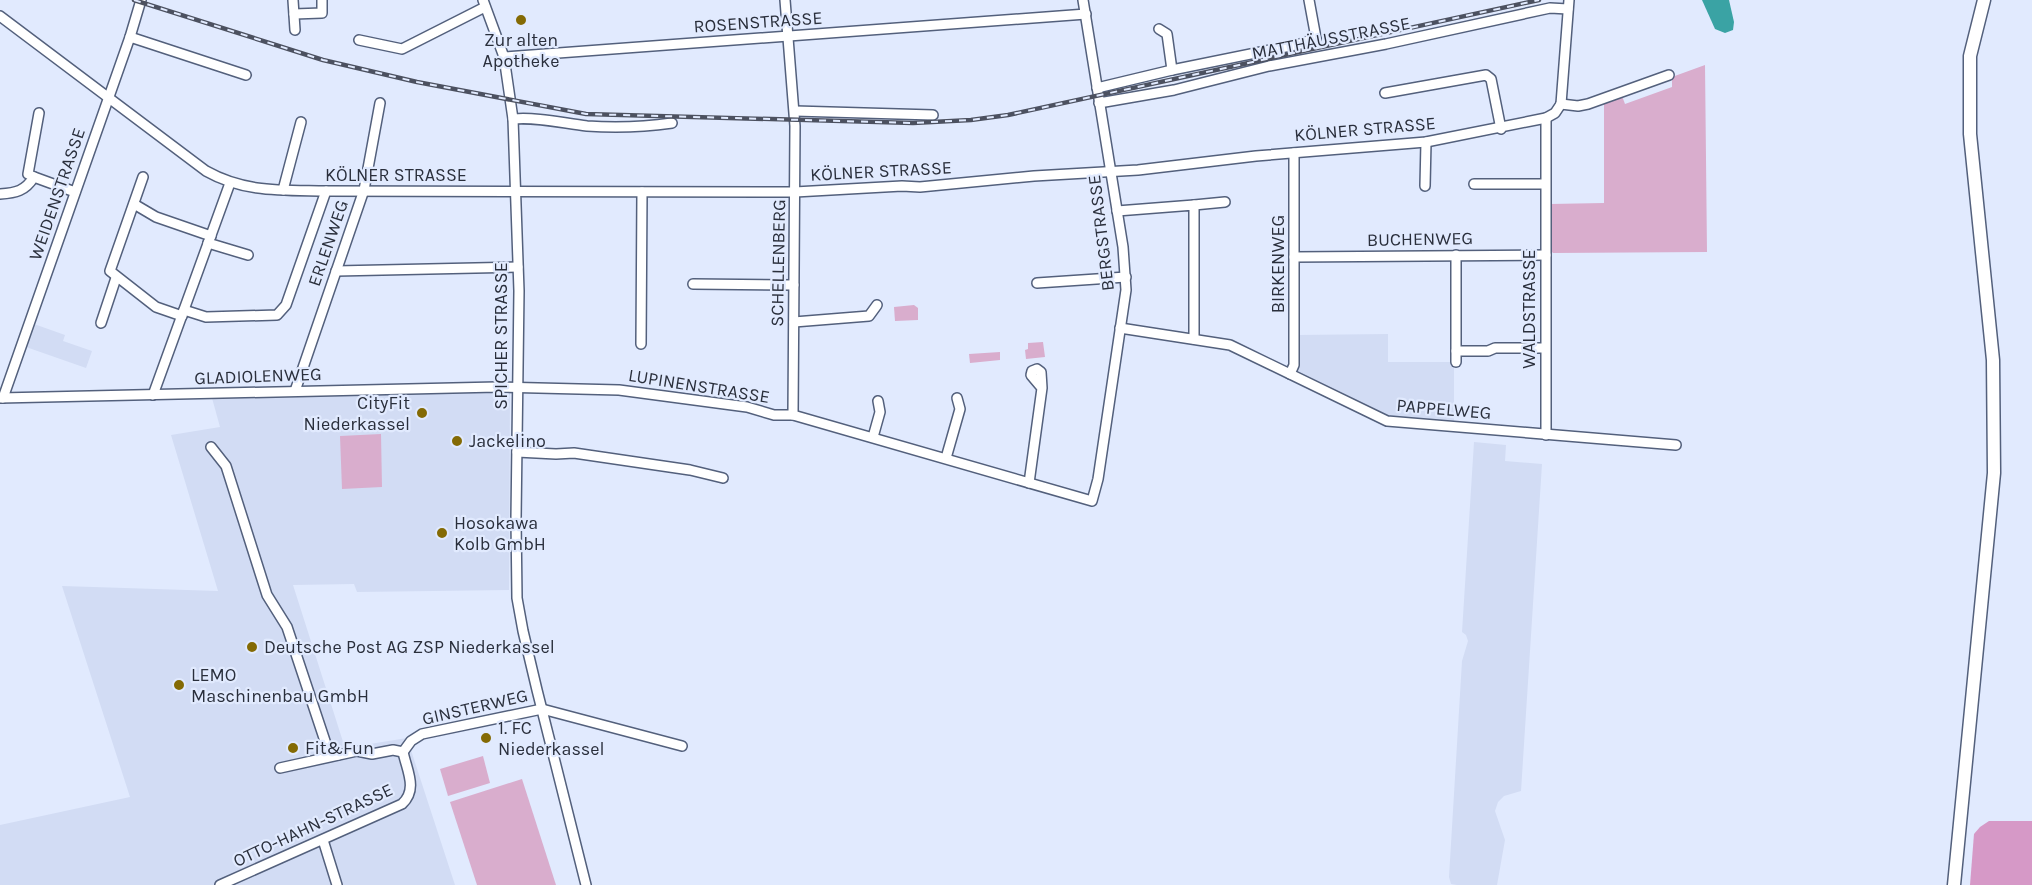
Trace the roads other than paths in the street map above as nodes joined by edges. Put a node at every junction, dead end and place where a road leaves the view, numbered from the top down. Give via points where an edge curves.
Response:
1 (141, 0) edge
2 (293, 0) edge
3 (322, 0) edge
4 (785, 0) edge
5 (1083, 0) edge
6 (1309, 0) edge
7 (1984, 2) edge
8 (484, 4) edge
9 (1569, 4) edge
10 (294, 14) junction
11 (1086, 14) junction
12 (0, 16) edge
13 (1159, 29) dead end
14 (295, 30) dead end
15 (787, 36) junction
16 (130, 37) junction
17 (359, 40) dead end
18 (504, 57) junction
19 (1172, 70) junction
20 (246, 75) dead end
21 (1669, 75) dead end
22 (1097, 88) junction
23 (1385, 93) dead end
24 (108, 97) junction
25 (380, 103) dead end
26 (1100, 103) junction
27 (1561, 104) junction
28 (795, 111) junction
29 (39, 113) dead end
30 (933, 115) dead end
31 (1545, 118) junction
32 (513, 119) junction
33 (301, 122) dead end
34 (672, 123) dead end
35 (1501, 129) junction
36 (1425, 142) junction
37 (1294, 153) junction
38 (1110, 171) junction
39 (34, 177) junction
40 (143, 177) dead end
41 (230, 183) junction
42 (1474, 184) dead end
43 (1545, 184) junction
44 (1425, 186) dead end
45 (283, 190) junction
46 (364, 190) junction
47 (326, 191) junction
48 (75, 192) junction
49 (514, 192) junction
50 (642, 192) junction
51 (795, 192) junction
52 (0, 194) edge
53 (1225, 202) dead end
54 (134, 204) junction
55 (1194, 205) junction
56 (1117, 211) junction
57 (209, 239) junction
58 (248, 255) dead end
59 (1456, 255) junction
60 (1546, 255) junction
61 (1294, 257) junction
62 (518, 267) junction
63 (336, 271) junction
64 (116, 278) junction
65 (1126, 278) junction
66 (693, 284) dead end
67 (1037, 284) dead end
68 (794, 285) junction
69 (877, 305) dead end
70 (183, 313) junction
71 (794, 322) junction
72 (101, 323) dead end
73 (1120, 328) junction
74 (1194, 339) junction
75 (641, 344) dead end
76 (1545, 348) junction
77 (1456, 351) junction
78 (1456, 362) dead end
79 (1290, 374) junction
80 (518, 387) junction
81 (1042, 388) dead end
82 (295, 391) junction
83 (153, 395) junction
84 (2, 398) edge
85 (957, 398) dead end
86 (878, 400) dead end
87 (793, 415) junction
88 (1546, 435) junction
89 (873, 437) junction
90 (1676, 446) dead end
91 (211, 447) dead end
92 (517, 452) junction
93 (946, 458) junction
94 (723, 478) dead end
95 (1029, 483) junction
96 (1060, 491) joint
97 (542, 710) junction
98 (682, 746) dead end
99 (403, 752) junction
100 (338, 755) junction
101 (280, 768) dead end
102 (323, 840) junction
103 (220, 885) edge
104 (337, 885) edge
105 (586, 885) edge
106 (1954, 885) edge

1 - 16 street, WEIDENSTRASSE
2 - 10 street
3 - 10 street via 322,13
4 - 15 street, SCHELLENBERG
5 - 11 street, BERGSTRASSE
6 - 19 street via 1316,38
7 - 106 main road via 1970,56 1969,122 1994,360 1994,472
8 - 17 street via 402,50
8 - 18 street, SPICHER STRASSE
9 - 26 street, MATTHÄUSSTRASSE
9 - 27 street
10 - 14 street
11 - 15 street, ROSENSTRASSE
11 - 22 street, BERGSTRASSE
12 - 24 street, KÖLNER STRASSE
13 - 19 street via 1167,34
15 - 18 street, ROSENSTRASSE
15 - 28 street, SCHELLENBERG
16 - 20 street
16 - 24 street, WEIDENSTRASSE
18 - 32 street, SPICHER STRASSE
19 - 22 street
21 - 27 street via 1588,104
22 - 26 street, BERGSTRASSE
23 - 35 street via 1486,75 1491,79
24 - 41 street, KÖLNER STRASSE via 206,171
24 - 48 street, WEIDENSTRASSE
25 - 46 street, ERLENWEG
26 - 38 street, BERGSTRASSE
27 - 31 street, KÖLNER STRASSE
28 - 30 street
28 - 51 street, SCHELLENBERG
29 - 39 street via 28,174
31 - 35 street, KÖLNER STRASSE
31 - 43 street, WALDSTRASSE
32 - 34 street via 532,117 588,126
32 - 49 street, SPICHER STRASSE
33 - 45 street
35 - 36 street, KÖLNER STRASSE
36 - 37 street, KÖLNER STRASSE
36 - 44 street
37 - 38 street, KÖLNER STRASSE
37 - 61 street, BIRKENWEG
38 - 51 street, KÖLNER STRASSE via 920,187
38 - 56 street, BERGSTRASSE
39 - 48 street
39 - 52 street via 28,187
40 - 54 street
41 - 45 street, KÖLNER STRASSE
41 - 57 street
42 - 43 street
43 - 60 street, WALDSTRASSE
45 - 47 street, KÖLNER STRASSE
46 - 47 street, KÖLNER STRASSE
46 - 49 street, KÖLNER STRASSE
46 - 63 street, ERLENWEG
47 - 70 street via 286,305 277,315 206,317
48 - 84 street, WEIDENSTRASSE
49 - 50 street, KÖLNER STRASSE
49 - 62 street, SPICHER STRASSE
50 - 51 street, KÖLNER STRASSE
50 - 75 street
51 - 68 street, SCHELLENBERG
53 - 55 street
54 - 57 street
54 - 64 street via 110,272
55 - 56 street
55 - 74 street
56 - 65 street, BERGSTRASSE
57 - 58 street
57 - 70 street
59 - 60 street, BUCHENWEG
59 - 61 street, BUCHENWEG
59 - 77 street
60 - 76 street, WALDSTRASSE
61 - 79 street, BIRKENWEG via 1294,365
62 - 63 street
62 - 80 street, SPICHER STRASSE
63 - 82 street, ERLENWEG
64 - 70 street via 156,307
64 - 72 street
65 - 67 street
65 - 73 street, BERGSTRASSE
66 - 68 street
68 - 71 street, SCHELLENBERG
69 - 71 street via 869,316
70 - 83 street
71 - 87 street, SCHELLENBERG
73 - 74 street, PAPPELWEG
73 - 96 street, BERGSTRASSE via 1092,501
74 - 79 street, PAPPELWEG via 1230,345
76 - 77 street
76 - 88 street, WALDSTRASSE
77 - 78 street
79 - 88 street, PAPPELWEG via 1387,421
80 - 82 street, GLADIOLENWEG
80 - 87 street, LUPINENSTRASSE via 619,390
80 - 92 street, SPICHER STRASSE
81 - 95 street
82 - 83 street, GLADIOLENWEG
83 - 84 street, GLADIOLENWEG
85 - 93 street via 960,409
86 - 89 street via 880,412
87 - 89 street, LUPINENSTRASSE
88 - 90 street, PAPPELWEG
89 - 93 street, LUPINENSTRASSE
91 - 100 street via 226,466 267,595 287,627 327,747
92 - 94 street via 574,453
92 - 97 street, SPICHER STRASSE via 517,598
93 - 95 street, LUPINENSTRASSE
95 - 96 street, LUPINENSTRASSE
97 - 98 street
97 - 99 street, GINSTERWEG via 422,734
97 - 105 street, SPICHER STRASSE
99 - 100 street via 357,751
99 - 102 street, OTTO-HAHN-STRASSE via 411,784 409,798
100 - 101 street
102 - 103 street, OTTO-HAHN-STRASSE
102 - 104 street

